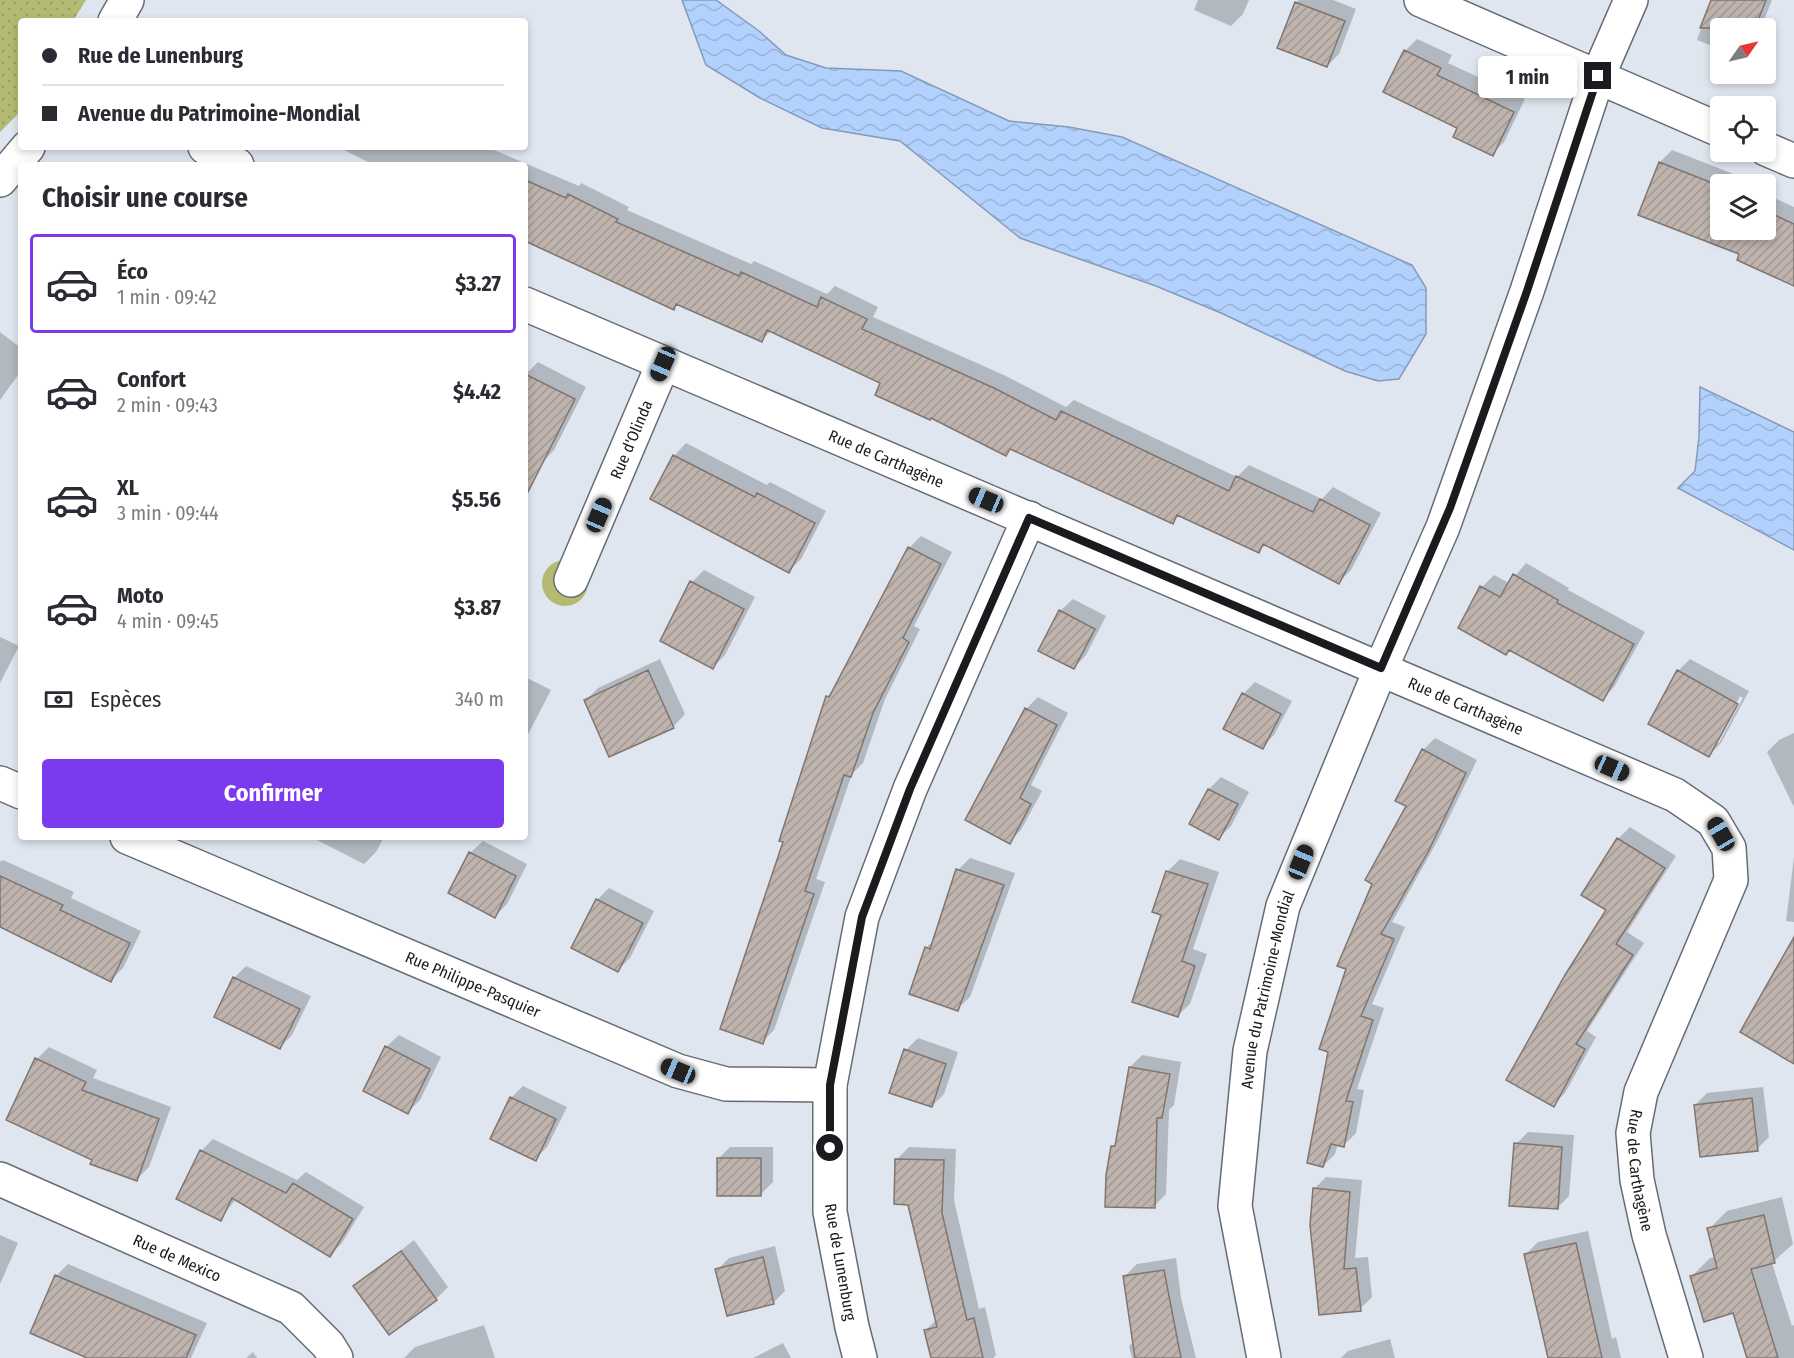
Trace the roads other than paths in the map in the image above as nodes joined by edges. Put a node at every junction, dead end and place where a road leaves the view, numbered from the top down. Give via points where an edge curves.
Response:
1 (127, 0) edge
2 (1421, 0) edge
3 (1631, 0) edge
4 (117, 18) edge
5 (1598, 76) junction
6 (1710, 125) edge
7 (25, 150) edge
8 (210, 150) edge
9 (1776, 153) edge
10 (1794, 161) edge
11 (232, 162) edge
12 (0, 180) edge
13 (528, 305) edge
14 (663, 364) junction
15 (1029, 518) junction
16 (571, 580) dead end
17 (1381, 668) junction
18 (0, 783) edge
19 (18, 791) edge
20 (134, 840) edge
21 (830, 1085) junction
22 (0, 1179) edge
23 (336, 1358) edge
24 (861, 1358) edge
25 (1264, 1358) edge
26 (1686, 1358) edge

1 - 4 street
2 - 5 street
3 - 5 street, Avenue du Patrimoine-Mondial
5 - 6 street
5 - 17 street, Avenue du Patrimoine-Mondial via 1443,527
7 - 12 street
8 - 11 street
9 - 10 street
13 - 14 street, Rue de Carthagène
14 - 15 street, Rue de Carthagène
14 - 16 street, Rue d'Olinda
15 - 17 street, Rue de Carthagène
15 - 21 street, Rue de Lunenburg via 910,789 862,917
17 - 25 street, Avenue du Patrimoine-Mondial via 1283,906 1250,1051 1236,1206
17 - 26 street, Rue de Carthagène via 1689,802 1713,821 1729,848 1731,880 1641,1092 1633,1133 1637,1180 1649,1235
18 - 19 street
20 - 21 street, Rue Philippe-Pasquier via 678,1071 726,1084
21 - 24 street, Rue de Lunenburg via 830,1212
22 - 23 street, Rue de Mexico via 272,1297 291,1308

